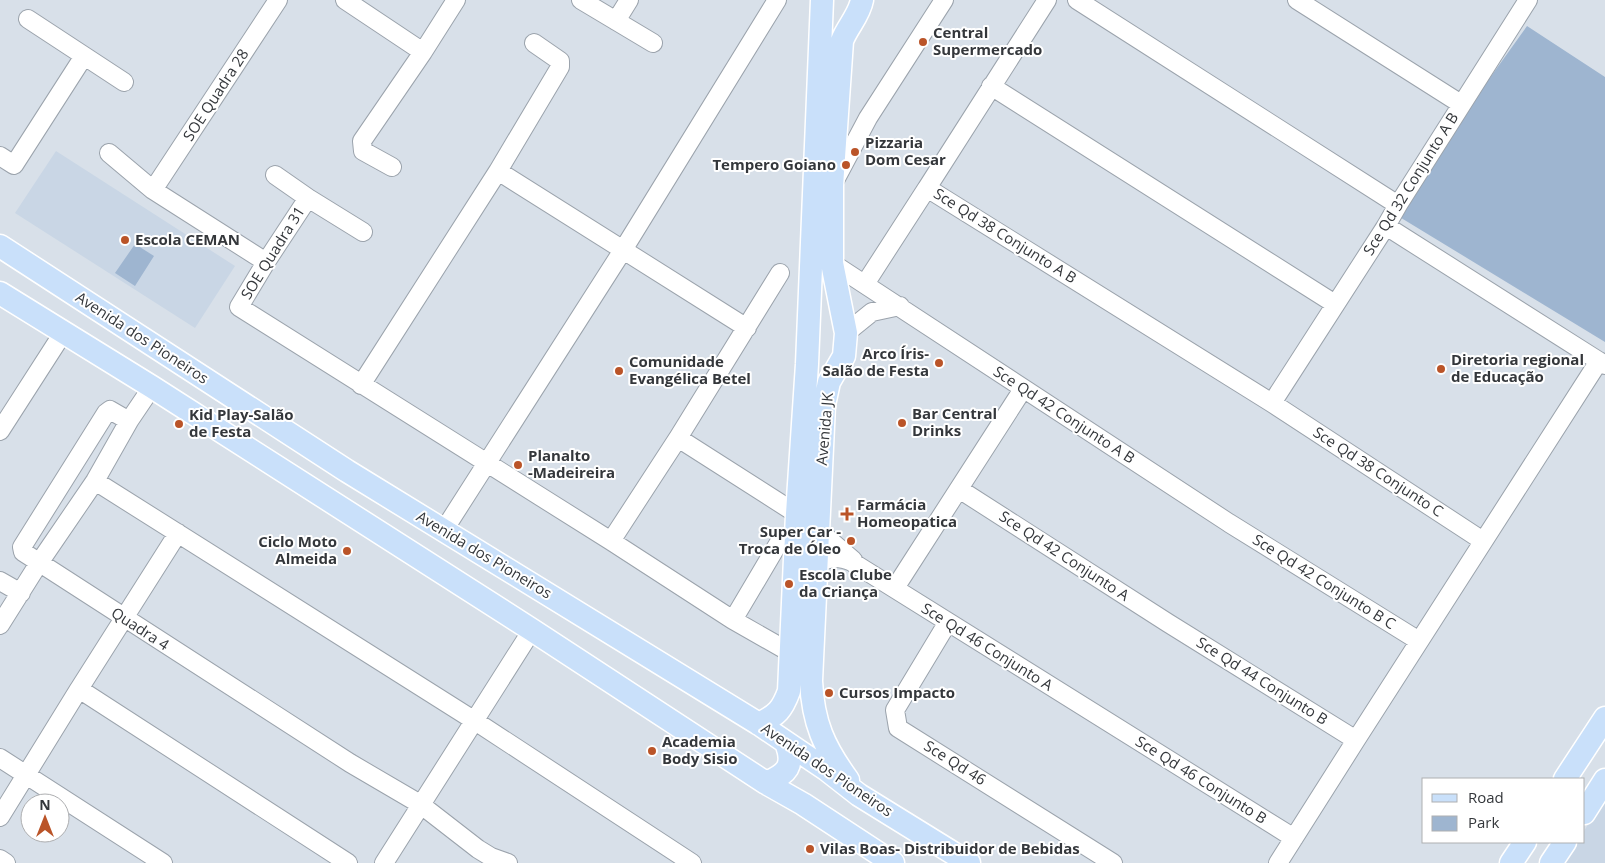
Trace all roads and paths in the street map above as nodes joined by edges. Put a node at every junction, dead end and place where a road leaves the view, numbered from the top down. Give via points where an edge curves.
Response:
1 (278, 0) edge
2 (345, 0) edge
3 (456, 0) edge
4 (581, 0) edge
5 (629, 0) edge
6 (777, 0) edge
7 (944, 0) edge
8 (1047, 0) edge
9 (1077, 0) edge
10 (1297, 0) edge
11 (1524, 1) edge
12 (822, 6) edge
13 (859, 8) edge
14 (28, 19) dead end
15 (616, 21) junction
16 (534, 43) dead end
17 (653, 43) dead end
18 (423, 52) junction
19 (84, 56) junction
20 (124, 82) dead end
21 (991, 86) junction
22 (1461, 104) junction
23 (837, 118) junction
24 (868, 118) junction
25 (109, 153) dead end
26 (0, 156) edge
27 (392, 167) dead end
28 (498, 171) junction
29 (275, 175) dead end
30 (832, 186) junction
31 (927, 188) junction
32 (153, 190) junction
33 (308, 198) junction
34 (1398, 205) junction
35 (1386, 226) junction
36 (363, 232) dead end
37 (0, 246) edge
38 (622, 250) junction
39 (266, 262) junction
40 (832, 263) junction
41 (780, 273) dead end
42 (865, 284) junction
43 (0, 293) edge
44 (1335, 304) junction
45 (900, 306) junction
46 (747, 328) junction
47 (63, 333) junction
48 (846, 333) junction
49 (1602, 363) edge
50 (807, 364) junction
51 (836, 371) junction
52 (361, 385) junction
53 (152, 387) junction
54 (1023, 389) junction
55 (1272, 403) junction
56 (129, 421) junction
57 (0, 431) edge
58 (678, 438) junction
59 (485, 464) junction
60 (347, 471) junction
61 (95, 482) junction
62 (374, 488) junction
63 (960, 489) junction
64 (326, 500) junction
65 (798, 514) junction
66 (359, 520) junction
67 (1229, 523) joint
68 (444, 530) junction
69 (818, 530) junction
70 (178, 533) junction
71 (796, 537) junction
72 (610, 541) junction
73 (1483, 541) junction
74 (39, 563) junction
75 (816, 564) junction
76 (867, 571) junction
77 (0, 580) edge
78 (895, 588) junction
79 (21, 593) junction
80 (123, 618) junction
81 (733, 620) junction
82 (948, 622) junction
83 (1168, 623) joint
84 (0, 624) edge
85 (532, 630) junction
86 (1419, 641) junction
87 (791, 653) junction
88 (79, 689) junction
89 (1605, 718) edge
90 (474, 721) junction
91 (1108, 722) joint
92 (760, 724) junction
93 (1356, 740) junction
94 (786, 743) junction
95 (0, 758) edge
96 (26, 775) junction
97 (1566, 778) edge
98 (1605, 780) edge
99 (766, 783) junction
100 (860, 795) junction
101 (420, 804) junction
102 (1585, 811) edge
103 (0, 817) edge
104 (1294, 838) junction
105 (1524, 843) edge
106 (1564, 843) edge
107 (0, 859) edge
108 (6, 863) edge
109 (163, 863) edge
110 (348, 863) edge
111 (384, 863) edge
112 (508, 863) edge
113 (692, 863) edge
114 (893, 863) edge
115 (969, 863) edge
116 (1113, 863) edge
117 (1278, 863) edge
118 (1511, 863) edge
119 (1551, 863) edge

1 - 32 street, SOE Quadra 28
2 - 18 street
3 - 18 street
4 - 15 street
5 - 15 street
6 - 38 street
7 - 24 street
8 - 21 street, Sce Qd 38 Conjunto A B
9 - 34 street
10 - 22 street, Sce Qd 32 Conjunto A B
11 - 22 street
12 - 13 main road via 827,17 837,21 846,20
12 - 50 main road, Avenida JK
13 - 23 main road, Avenida JK via 842,41
14 - 19 street
15 - 17 street
16 - 28 street via 560,60 560,67
18 - 27 street via 364,137 363,151
19 - 20 street
19 - 26 street via 14,165
21 - 31 street, Sce Qd 38 Conjunto A B
21 - 44 street
22 - 34 street, Sce Qd 32 Conjunto A B
23 - 24 street via 845,124 857,124
23 - 30 main road, Avenida JK
24 - 30 street
25 - 32 street
28 - 38 street
28 - 52 street
29 - 33 street
30 - 40 main road, Avenida JK
31 - 42 street
31 - 55 street, Sce Qd 38 Conjunto A B
32 - 39 street
33 - 36 street
33 - 39 street, SOE Quadra 31
34 - 35 street, Sce Qd 32 Conjunto A B
35 - 44 street, Sce Qd 32 Conjunto A B
35 - 49 street
37 - 60 main road, Avenida dos Pioneiros
38 - 46 street
38 - 59 street
39 - 52 street, SOE Quadra 31 via 239,307
40 - 42 street, Sce Qd 42 Conjunto A B
40 - 48 main road, Avenida JK
41 - 46 street
42 - 45 street, Sce Qd 42 Conjunto A B
43 - 47 main road
44 - 55 street, Sce Qd 32 Conjunto A B
45 - 48 street via 872,312
45 - 54 street, Sce Qd 42 Conjunto A B
46 - 58 street
47 - 53 main road
47 - 57 street
48 - 51 main road, Avenida JK via 844,356
49 - 73 street
50 - 51 main road via 819,374
50 - 65 main road, Avenida JK
51 - 69 main road, Avenida JK via 829,382 824,405
52 - 59 street
53 - 56 street
53 - 64 main road
54 - 63 street
54 - 67 street, Sce Qd 42 Conjunto A B
55 - 73 street, Sce Qd 38 Conjunto C
56 - 61 street
56 - 74 street, Quadra 4 via 110,410 106,413 22,548
58 - 65 street
58 - 72 street
59 - 68 street
59 - 72 street
60 - 62 main road, Avenida dos Pioneiros
60 - 64 main road via 353,481 349,489 340,498
61 - 70 street
61 - 74 street
62 - 66 main road via 360,493 356,500 353,510
62 - 68 main road, Avenida dos Pioneiros
63 - 78 street
63 - 83 street, Sce Qd 42 Conjunto A
64 - 66 main road
65 - 71 main road, Avenida JK
66 - 85 main road
67 - 86 street, Sce Qd 42 Conjunto B C
68 - 92 main road, Avenida dos Pioneiros
69 - 75 main road, Avenida JK
69 - 76 street, Sce Qd 46 Conjunto A
70 - 80 street
70 - 90 street
71 - 81 street via 778,544
71 - 87 main road, Avenida JK
72 - 81 street
73 - 86 street
74 - 79 street
74 - 80 street, Quadra 4
75 - 76 street, Sce Qd 46 Conjunto A via 828,558 843,558
75 - 100 main road, Avenida JK via 811,681 815,720 831,754
76 - 78 street, Sce Qd 46 Conjunto A
77 - 79 street
78 - 82 street, Sce Qd 46 Conjunto A
79 - 84 street
80 - 88 street
80 - 101 street, Quadra 4
81 - 87 street
82 - 91 street, Sce Qd 46 Conjunto A
82 - 116 street, Sce Qd 46 via 895,710 898,728
83 - 93 street, Sce Qd 44 Conjunto B
85 - 90 street
85 - 99 main road
86 - 93 street
87 - 92 main road, Avenida JK via 786,701 775,716
88 - 96 street
88 - 110 street
89 - 97 main road
90 - 101 street
90 - 113 street
91 - 104 street, Sce Qd 46 Conjunto B
92 - 94 main road, Avenida dos Pioneiros
93 - 104 street
94 - 99 main road via 790,754 787,769
94 - 100 main road, Avenida dos Pioneiros
95 - 96 street
96 - 103 street
96 - 109 street
98 - 102 main road
99 - 114 main road
100 - 115 main road, Avenida dos Pioneiros
101 - 111 street
101 - 112 street, Quadra 4 via 478,849
104 - 117 street
105 - 118 main road
106 - 119 main road
107 - 108 street

